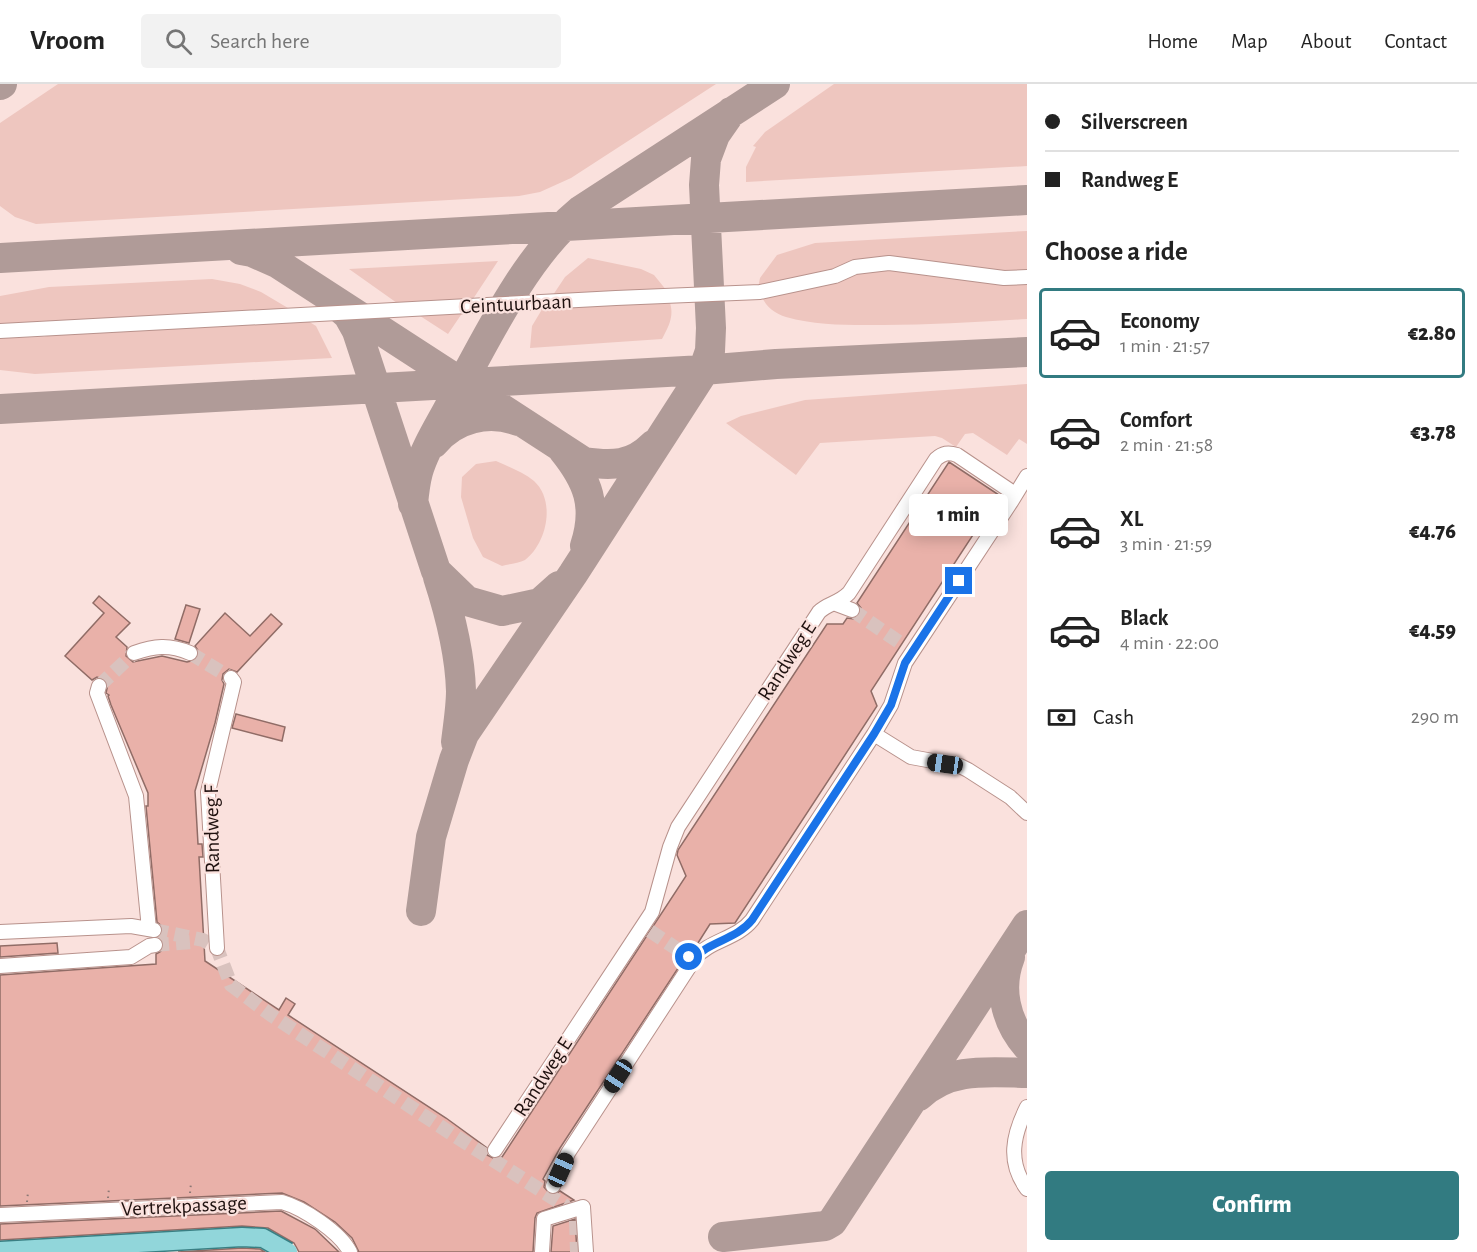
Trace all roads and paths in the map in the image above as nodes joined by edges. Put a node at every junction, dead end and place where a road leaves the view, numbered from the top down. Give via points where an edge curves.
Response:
1 (1027, 277) edge
2 (0, 331) edge
3 (1027, 476) edge
4 (1011, 502) junction
5 (836, 604) junction
6 (852, 610) tunnel mouth
7 (902, 644) tunnel mouth
8 (134, 653) tunnel mouth
9 (189, 653) tunnel mouth
10 (907, 660) junction
11 (231, 678) dead end
12 (99, 686) dead end
13 (874, 734) junction
14 (1027, 813) edge
15 (0, 932) edge
16 (155, 945) tunnel mouth
17 (217, 948) dead end
18 (0, 966) edge
19 (1027, 1107) edge
20 (495, 1150) dead end
21 (553, 1186) dead end
22 (1027, 1189) edge
23 (0, 1215) edge
24 (0, 1251) edge
25 (155, 1252) edge
26 (267, 1252) edge
27 (288, 1252) edge
28 (350, 1252) edge
29 (542, 1252) edge
30 (586, 1252) edge

1 - 2 street, Ceintuurbaan via 1004,279 889,263 855,267 835,276 760,292
3 - 4 street
4 - 5 street, Randweg E via 1009,490 957,455 942,454 849,593
4 - 10 street
5 - 6 street
5 - 20 street, Randweg E via 819,612 678,827 646,929
7 - 10 street
8 - 9 street via 154,646 172,646
10 - 13 street via 891,705
11 - 17 street, Randweg F via 234,682 208,792
12 - 15 street via 97,693 136,796 152,929 131,926
13 - 14 street via 911,757 968,770
13 - 21 street via 752,920 738,934 691,959 568,1153
16 - 18 street via 131,957
19 - 22 street via 1013,1147 1014,1165
23 - 28 street, Vertrekpassage via 282,1202 334,1232
24 - 27 main road, Vertrekpassage, bridge via 242,1237 263,1238
25 - 26 main road, Vertrekpassage via 247,1247
29 - 30 street via 544,1219 583,1207

